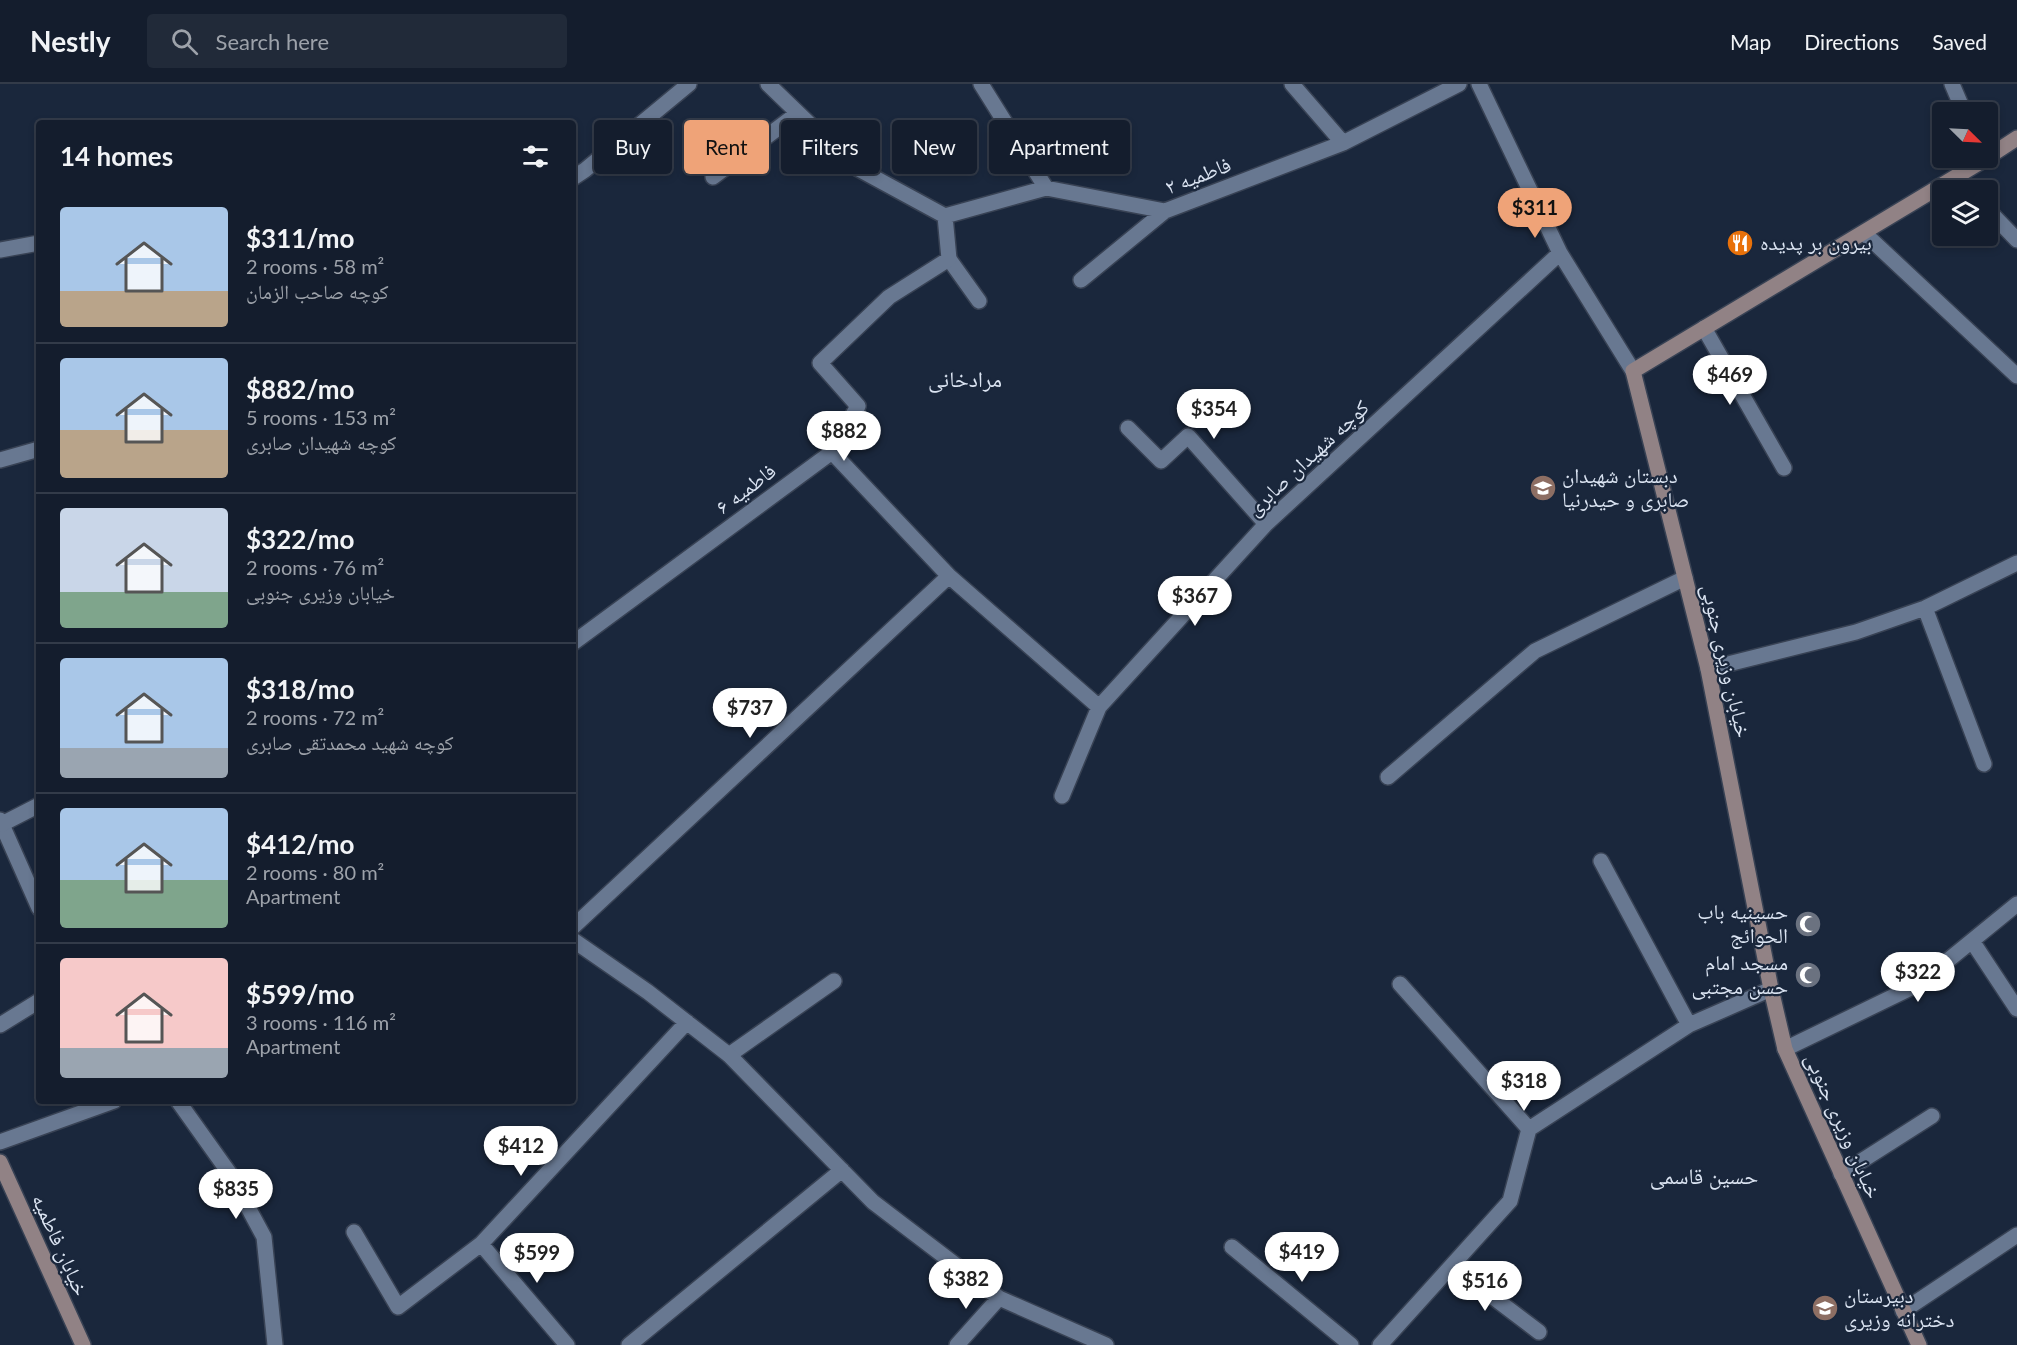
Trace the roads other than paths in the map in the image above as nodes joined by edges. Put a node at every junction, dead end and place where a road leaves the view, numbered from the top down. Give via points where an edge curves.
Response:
1 (688, 84) edge
2 (768, 84) edge
3 (981, 84) edge
4 (1292, 84) edge
5 (1459, 84) edge
6 (1479, 84) edge
7 (1952, 84) edge
8 (1960, 102) edge
9 (798, 113) junction
10 (2017, 138) edge
11 (1342, 143) junction
12 (1998, 150) edge
13 (1970, 168) edge
14 (576, 176) edge
15 (713, 177) dead end
16 (1955, 178) joint
17 (1046, 188) junction
18 (1165, 211) junction
19 (945, 216) junction
20 (1998, 220) edge
21 (1864, 233) junction
22 (2017, 240) edge
23 (36, 244) edge
24 (0, 250) edge
25 (1560, 253) junction
26 (949, 259) junction
27 (1081, 280) dead end
28 (980, 301) dead end
29 (1704, 328) junction
30 (1633, 371) junction
31 (2017, 376) edge
32 (1128, 428) dead end
33 (36, 450) edge
34 (832, 452) junction
35 (0, 460) edge
36 (1784, 468) dead end
37 (1266, 524) junction
38 (2017, 563) edge
39 (949, 576) junction
40 (1685, 578) junction
41 (1925, 608) junction
42 (576, 641) edge
43 (1708, 669) junction
44 (1099, 707) junction
45 (1984, 764) dead end
46 (1388, 777) dead end
47 (1062, 796) dead end
48 (36, 806) edge
49 (1, 822) edge
50 (1601, 861) dead end
51 (36, 901) edge
52 (2017, 904) edge
53 (576, 924) edge
54 (1972, 941) junction
55 (576, 942) edge
56 (834, 981) dead end
57 (1400, 984) dead end
58 (1771, 988) junction
59 (36, 1003) edge
60 (2017, 1009) edge
61 (687, 1022) junction
62 (0, 1025) edge
63 (1689, 1025) junction
64 (1785, 1049) junction
65 (729, 1055) junction
66 (106, 1104) edge
67 (180, 1104) edge
68 (1932, 1116) dead end
69 (1528, 1129) junction
70 (0, 1142) edge
71 (0, 1162) edge
72 (842, 1170) junction
73 (1842, 1174) junction
74 (354, 1232) dead end
75 (2017, 1235) edge
76 (481, 1244) junction
77 (1232, 1247) dead end
78 (1452, 1266) junction
79 (999, 1298) junction
80 (1903, 1311) junction
81 (1539, 1332) dead end
82 (82, 1345) edge
83 (275, 1345) edge
84 (567, 1345) edge
85 (629, 1345) edge
86 (957, 1345) edge
87 (1106, 1345) edge
88 (1351, 1345) edge
89 (1380, 1345) edge
90 (1919, 1345) edge

1 - 14 street
2 - 9 street
3 - 17 street
4 - 11 street
5 - 11 street, فاطمیه ۲
6 - 25 street
7 - 8 street
9 - 15 street
9 - 19 street via 853,166
10 - 12 street
11 - 18 street, فاطمیه ۲
13 - 16 street
16 - 21 street
17 - 18 street, فاطمیه ۲
17 - 19 street, فاطمیه ۲
18 - 27 street
19 - 26 street
20 - 22 street
21 - 29 street
21 - 31 street
23 - 24 street
25 - 30 street
25 - 37 street, کوچه شهیدان صابری
26 - 28 street
26 - 34 street, فاطمیه ۶ via 889,297 820,363 858,406
29 - 30 street
29 - 36 street
30 - 40 street, خیابان وزیری جنوبی
32 - 37 street via 1161,461 1188,436
33 - 35 street
34 - 39 street
34 - 42 street, فاطمیه ۶
37 - 44 street, کوچه شهیدان صابری
38 - 41 street
39 - 44 street
39 - 53 street
40 - 43 street, خیابان وزیری جنوبی
40 - 46 street via 1534,651
41 - 43 street via 1856,632
41 - 45 street
43 - 58 street, خیابان وزیری جنوبی
44 - 47 street, کوچه شهیدان صابری
48 - 49 street
49 - 51 street
50 - 63 street
52 - 54 street
54 - 60 street
54 - 64 street via 1919,984
55 - 61 street
56 - 65 street
57 - 69 street
58 - 63 street
58 - 64 street, خیابان وزیری جنوبی
59 - 62 street
61 - 65 street
61 - 76 street
63 - 69 street
64 - 73 street, خیابان وزیری جنوبی
65 - 72 street
66 - 70 street
67 - 83 street via 230,1174 264,1237
68 - 73 street
69 - 78 street via 1510,1201
71 - 82 street, خیابان فاطمیه
72 - 79 street via 873,1202
72 - 85 street
73 - 80 street, خیابان وزیری جنوبی
74 - 76 street via 399,1307
75 - 80 street
76 - 84 street
77 - 88 street
78 - 81 street
78 - 89 street
79 - 86 street
79 - 87 street
80 - 90 street, خیابان وزیری جنوبی

